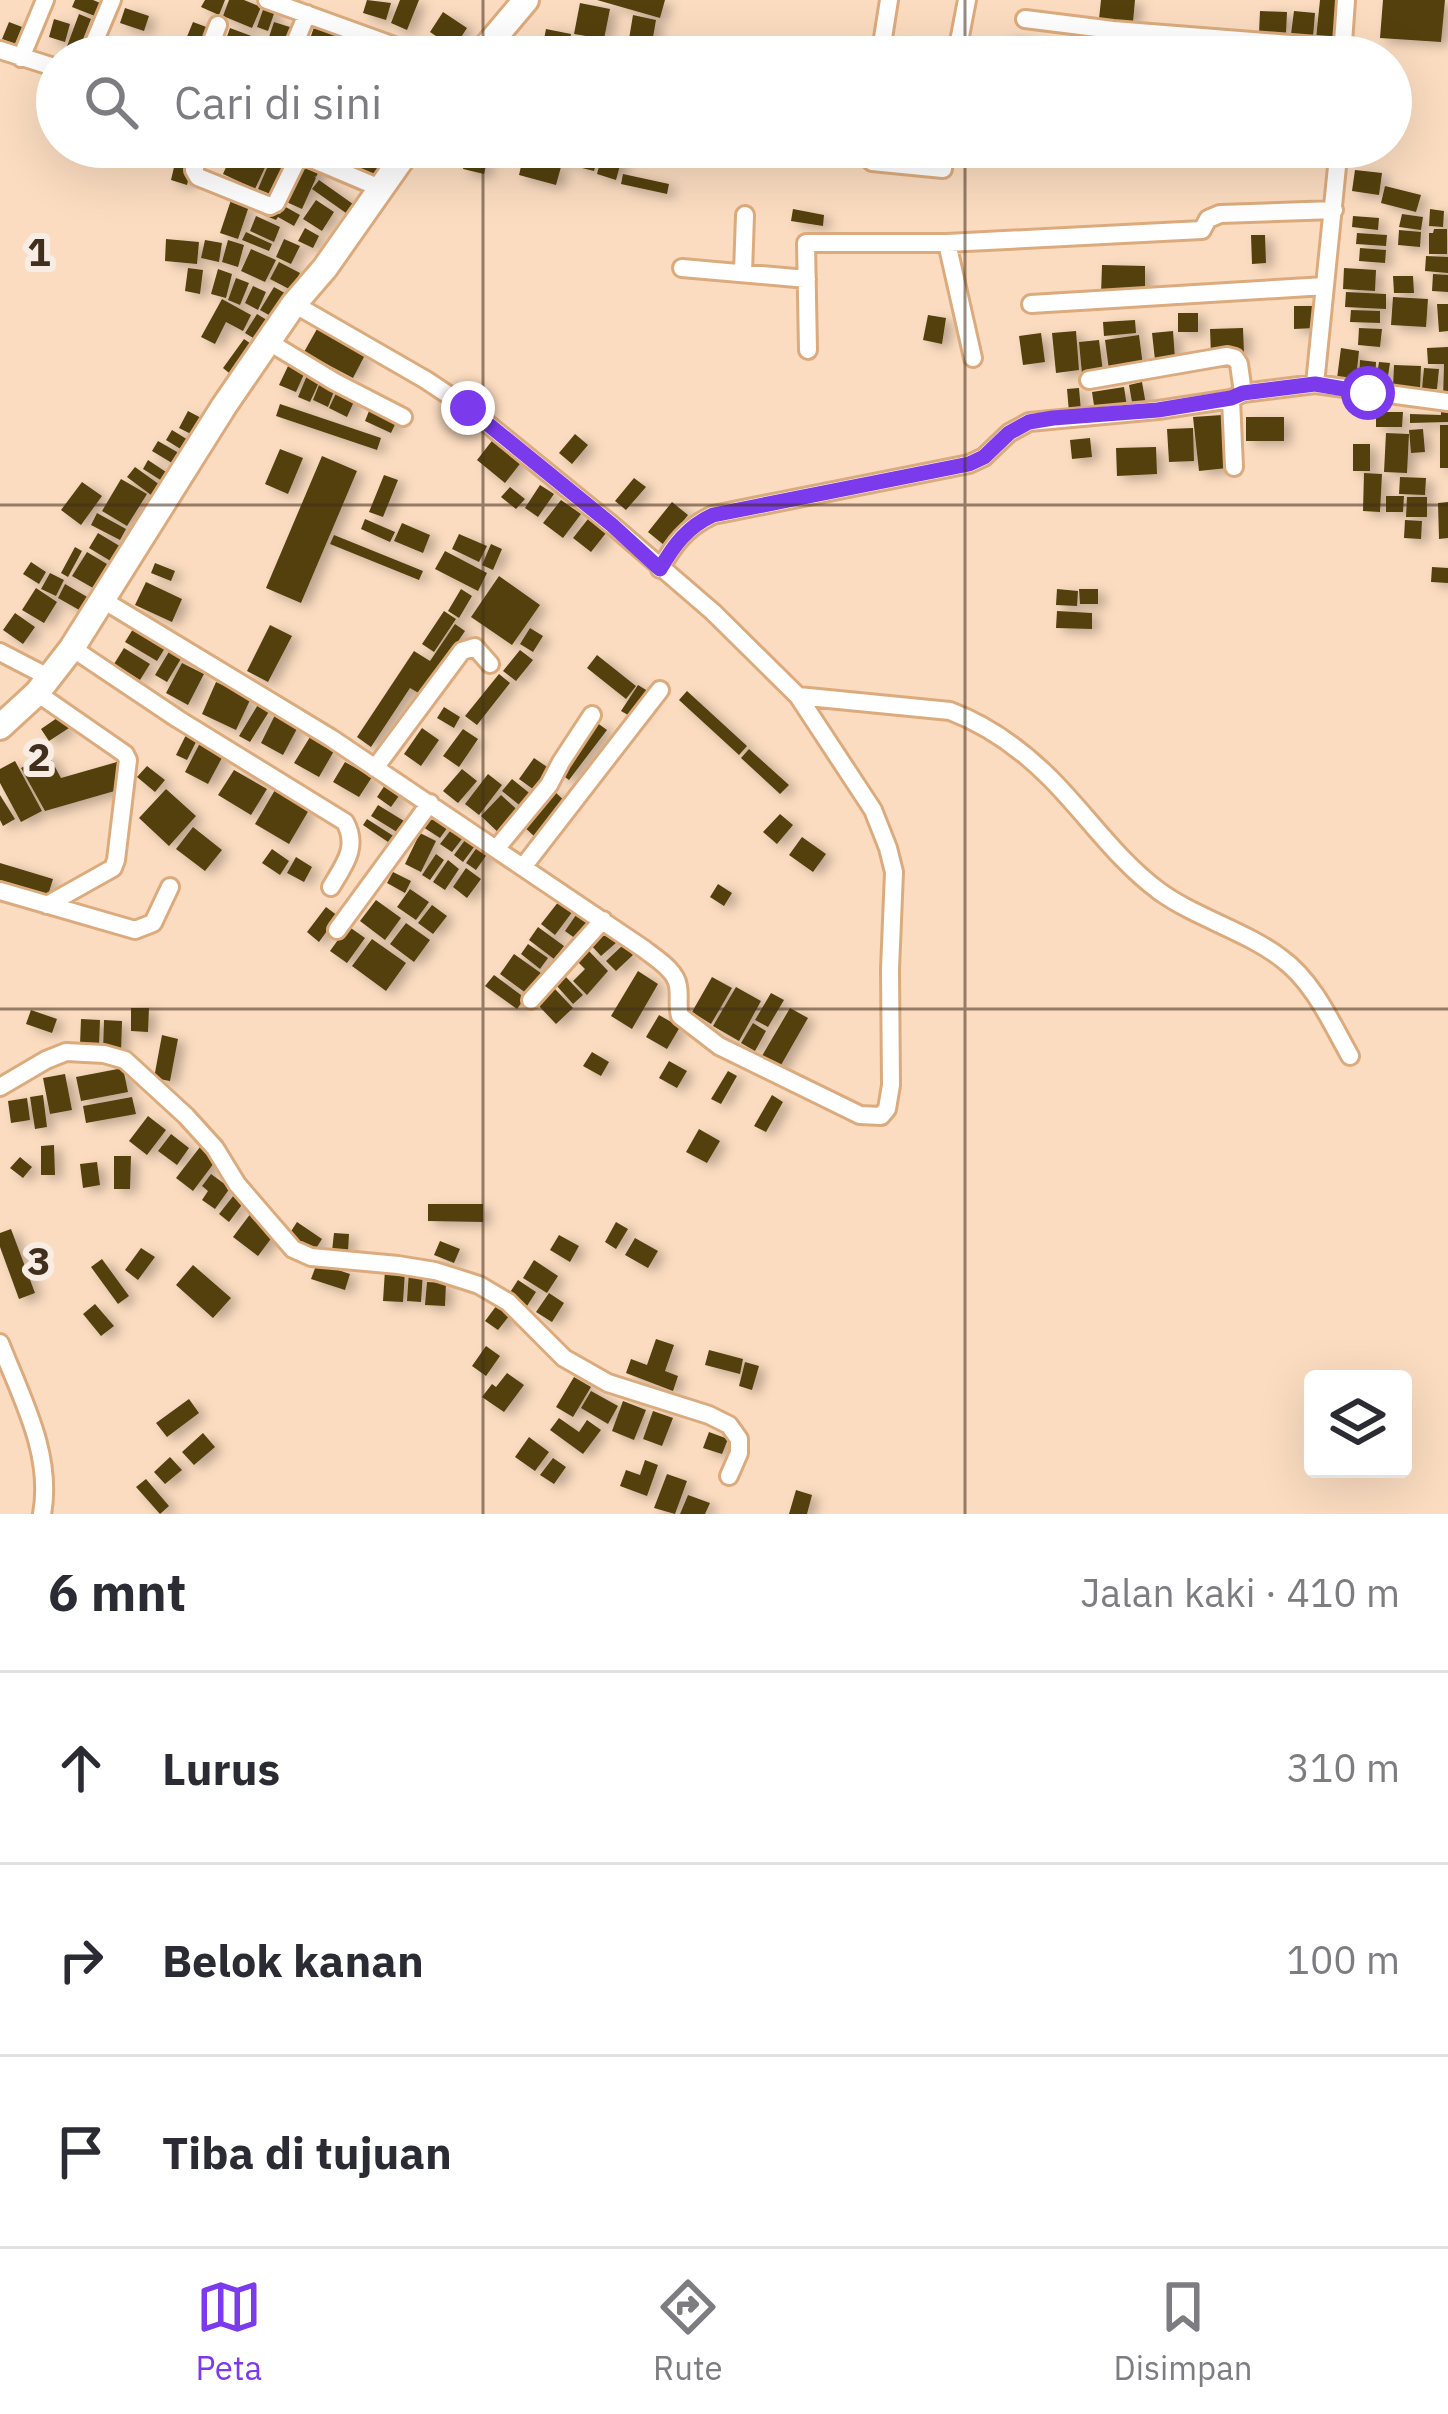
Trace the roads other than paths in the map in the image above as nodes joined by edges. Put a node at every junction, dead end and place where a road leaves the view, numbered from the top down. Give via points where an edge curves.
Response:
1 (45, 0) edge
2 (112, 0) edge
3 (267, 0) edge
4 (526, 0) edge
5 (889, 0) edge
6 (967, 0) edge
7 (1346, 0) edge
8 (307, 14) junction
9 (1024, 19) dead end
10 (218, 25) dead end
11 (97, 36) edge
12 (214, 36) edge
13 (298, 36) edge
14 (367, 36) edge
15 (496, 36) edge
16 (883, 36) edge
17 (960, 36) edge
18 (1175, 36) edge
19 (1343, 36) edge
20 (0, 50) edge
21 (21, 58) junction
22 (36, 62) edge
23 (195, 168) edge
24 (287, 168) edge
25 (334, 168) edge
26 (395, 168) edge
27 (1337, 168) edge
28 (380, 188) junction
29 (1334, 210) junction
30 (745, 215) dead end
31 (947, 243) junction
32 (682, 268) dead end
33 (743, 274) junction
34 (807, 279) junction
35 (1325, 286) junction
36 (294, 304) junction
37 (1031, 304) dead end
38 (269, 342) junction
39 (808, 350) dead end
40 (973, 358) dead end
41 (1089, 380) dead end
42 (1315, 384) junction
43 (1237, 396) junction
44 (1448, 401) edge
45 (404, 417) dead end
46 (1234, 467) dead end
47 (660, 569) junction
48 (103, 600) junction
49 (72, 647) junction
50 (0, 652) edge
51 (490, 664) dead end
52 (44, 685) junction
53 (660, 690) dead end
54 (798, 696) junction
55 (592, 715) dead end
56 (0, 727) edge
57 (375, 768) junction
58 (430, 803) junction
59 (496, 849) junction
60 (523, 867) junction
61 (170, 887) dead end
62 (332, 887) dead end
63 (0, 891) edge
64 (47, 904) junction
65 (603, 920) junction
66 (338, 930) dead end
67 (531, 1000) dead end
68 (1350, 1056) dead end
69 (0, 1087) edge
70 (0, 1343) edge
71 (729, 1477) dead end
72 (42, 1514) edge

1 - 21 street
2 - 11 street
3 - 8 street
4 - 15 main road
5 - 16 street
6 - 17 street
7 - 19 street
8 - 13 street
8 - 14 street
9 - 18 street
10 - 12 street
20 - 21 street
21 - 22 street
23 - 24 street via 198,177 271,206
25 - 28 street
26 - 28 main road
27 - 29 street
28 - 36 main road
29 - 31 street via 1220,214 1202,230
29 - 35 street
30 - 33 street
31 - 34 street via 806,243
31 - 40 street
32 - 33 street
33 - 34 street
34 - 39 street
35 - 37 street
35 - 42 street
36 - 38 main road
36 - 47 street via 468,408
38 - 45 street
38 - 48 main road
41 - 43 street via 1227,356 1239,364
42 - 43 street
42 - 44 street
43 - 46 street
43 - 47 street via 1029,422 969,464 713,515 685,533
47 - 54 street
48 - 49 main road
48 - 57 street
49 - 52 main road
49 - 62 street via 345,822 352,850
50 - 52 street
51 - 57 street via 476,647 462,651
52 - 56 main road
52 - 64 street via 128,760 112,868
53 - 60 street
54 - 65 street via 873,810 892,862 887,1109 860,1115 719,1046 680,1016 675,976
54 - 68 street via 974,720 1050,778 1160,891 1281,958 1306,982
55 - 59 street
57 - 58 street
58 - 59 street
58 - 66 street
59 - 60 street
60 - 65 street
61 - 64 street via 153,923 134,930
63 - 64 street
65 - 67 street
69 - 71 street via 66,1052 125,1060 186,1116 293,1249 479,1285 564,1358 608,1383 729,1425 739,1439
70 - 72 street via 38,1443

